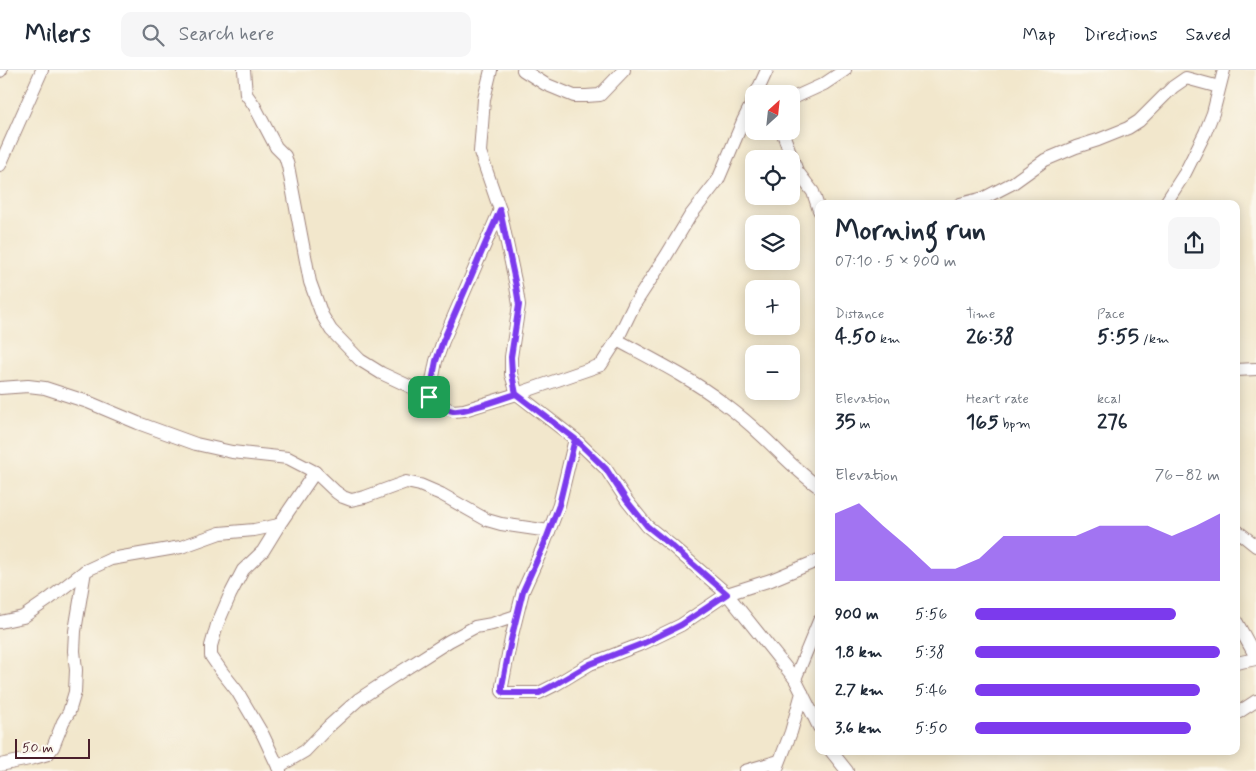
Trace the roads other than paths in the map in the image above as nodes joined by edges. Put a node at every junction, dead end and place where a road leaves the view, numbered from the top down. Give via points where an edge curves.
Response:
1 (42, 70) edge
2 (244, 70) edge
3 (491, 70) edge
4 (624, 70) edge
5 (845, 70) edge
6 (1224, 70) edge
7 (527, 71) edge
8 (1219, 86) junction
9 (800, 95) edge
10 (745, 119) edge
11 (785, 140) edge
12 (0, 165) edge
13 (816, 200) edge
14 (976, 200) edge
15 (1168, 200) edge
16 (500, 210) junction
17 (617, 340) junction
18 (1256, 369) edge
19 (1240, 370) edge
20 (0, 388) edge
21 (516, 394) junction
22 (429, 397) junction
23 (575, 439) junction
24 (315, 472) junction
25 (815, 484) edge
26 (279, 525) junction
27 (549, 531) junction
28 (1240, 533) edge
29 (1256, 546) edge
30 (815, 562) edge
31 (85, 571) junction
32 (727, 594) junction
33 (516, 616) junction
34 (0, 622) edge
35 (1240, 628) edge
36 (815, 631) edge
37 (1256, 658) edge
38 (1240, 662) edge
39 (795, 680) junction
40 (802, 693) junction
41 (1256, 701) edge
42 (1240, 711) edge
43 (815, 719) edge
44 (834, 755) edge
45 (0, 765) edge
46 (778, 766) edge
47 (279, 769) edge
48 (745, 771) edge
49 (847, 771) edge

1 - 12 street
2 - 22 street via 246,94 276,147 285,156 310,282 330,330 360,360
3 - 16 street via 484,99 480,152
4 - 7 street via 600,95 586,96 574,96 545,84
5 - 9 street
6 - 8 street
8 - 14 street via 1186,78 1128,128 1045,160 1013,183
8 - 15 street via 1205,133
10 - 17 street via 718,180 690,216 634,305
11 - 13 street via 797,171
16 - 21 street via 519,305 511,357
16 - 22 street via 443,341
17 - 21 street via 601,364
17 - 25 street via 722,402
18 - 19 street
20 - 24 street via 45,388 196,444 288,458
21 - 22 street via 453,411
21 - 23 street
23 - 27 street via 559,505
23 - 32 street via 606,469 647,526
24 - 26 street
24 - 27 street via 336,492 351,500 406,482 441,494 487,520
26 - 31 street via 220,533 181,547 111,559
26 - 47 street via 263,551 243,570 217,625 211,646 211,656 238,691
27 - 33 street via 523,591
28 - 29 street
30 - 32 street
31 - 34 street via 23,617
31 - 45 street via 75,630 75,692 69,712 48,754
32 - 33 street via 681,625 590,664 539,693 502,691
32 - 39 street
33 - 47 street via 475,628 403,670 359,699 305,751
35 - 37 street
36 - 39 street
37 - 38 street
39 - 40 street
40 - 43 street
40 - 46 street
41 - 42 street
44 - 49 street
46 - 48 street

